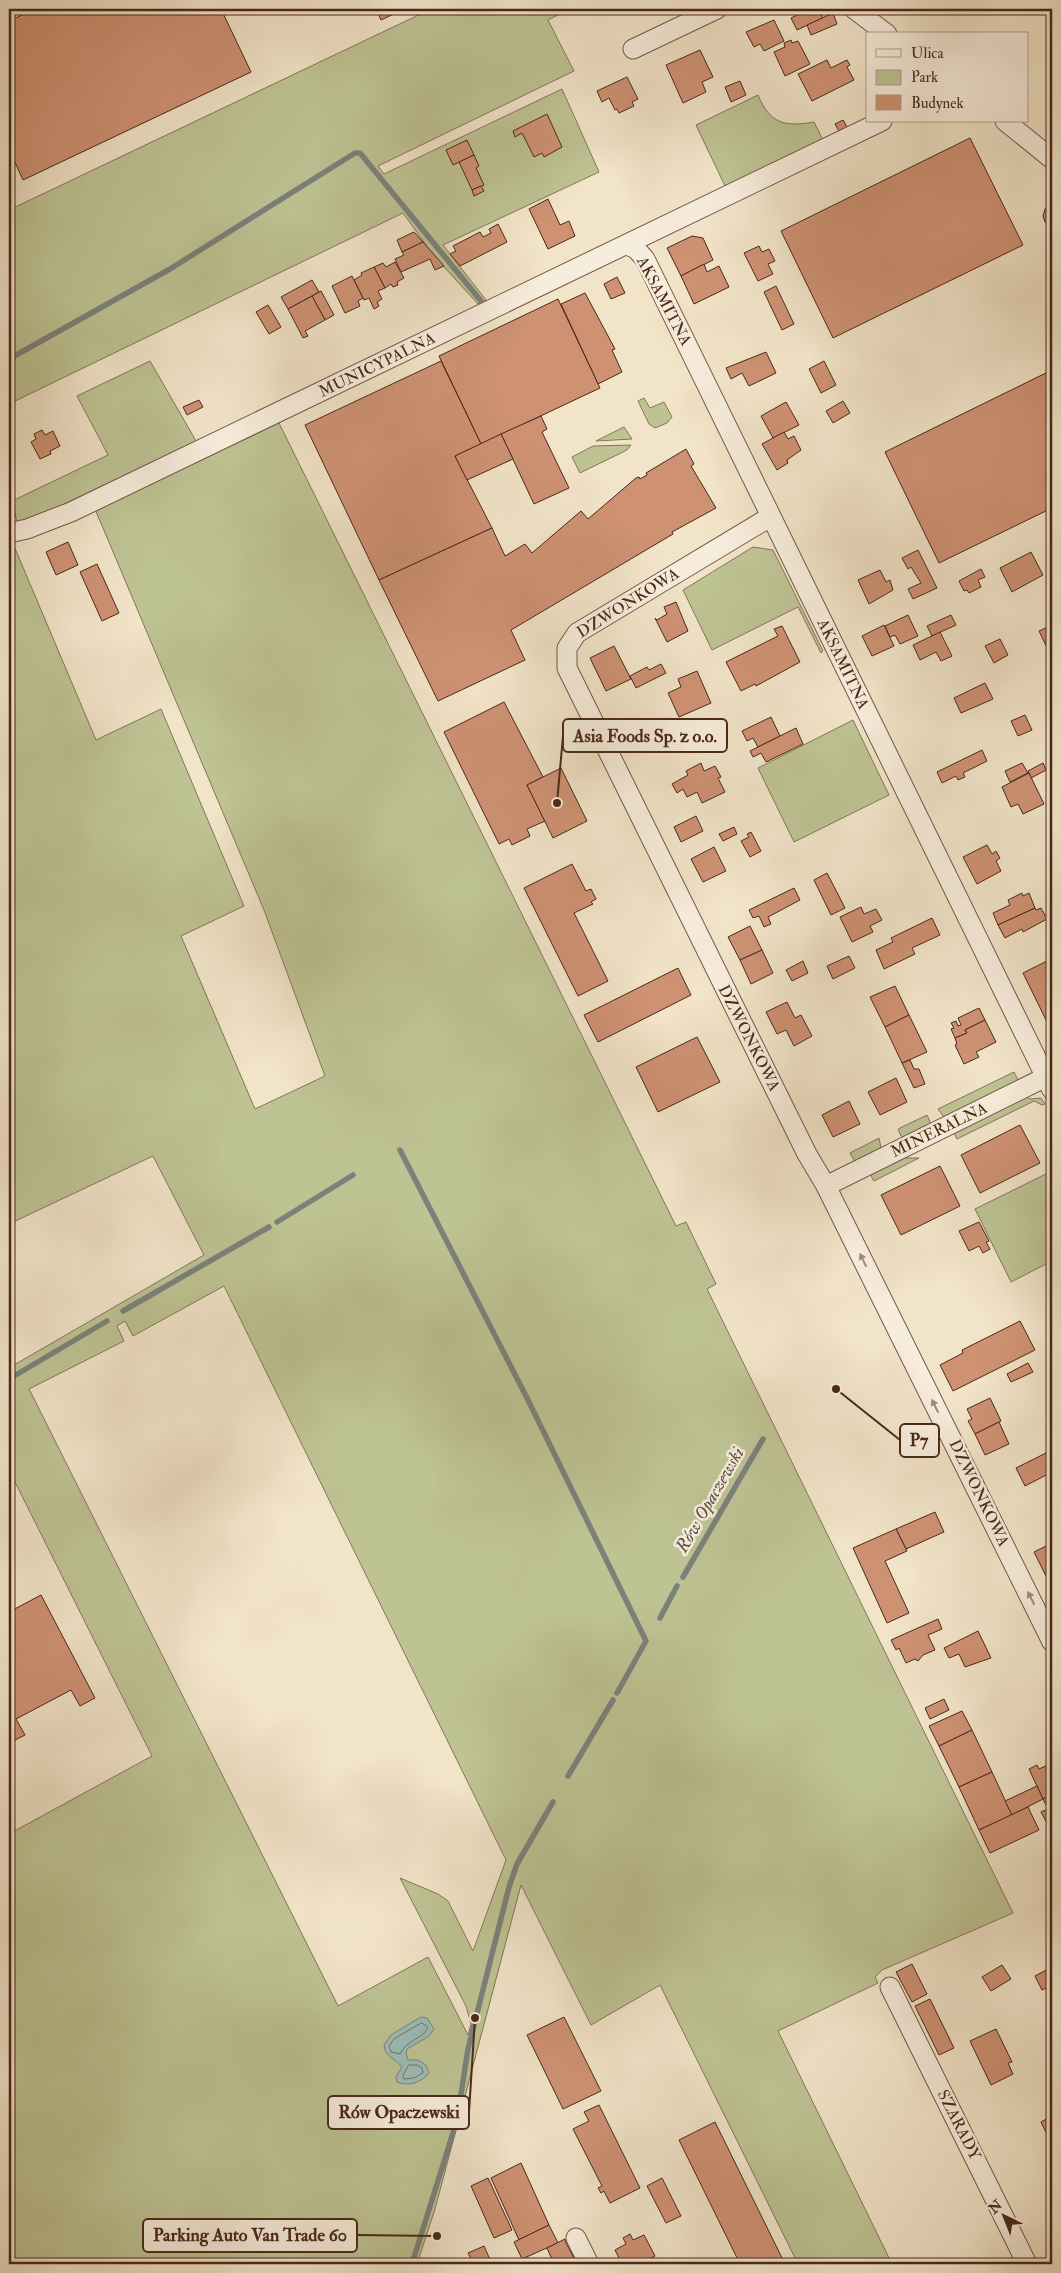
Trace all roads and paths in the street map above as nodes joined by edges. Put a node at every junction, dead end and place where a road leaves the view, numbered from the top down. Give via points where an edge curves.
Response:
1 (717, 9) edge
2 (854, 9) edge
3 (884, 32) edge
4 (633, 49) dead end
5 (880, 122) edge
6 (1006, 122) edge
7 (1052, 159) edge
8 (627, 245) junction
9 (770, 517) junction
10 (9, 533) edge
11 (1050, 1080) edge
12 (826, 1186) junction
13 (1052, 1642) edge
14 (890, 1987) dead end
15 (576, 2238) dead end
16 (589, 2264) edge
17 (1027, 2264) edge

1 - 4 street
2 - 3 street
5 - 8 street, MUNICYPALNA
6 - 7 street
8 - 9 street, AKSAMITNA via 645,259
8 - 10 street, MUNICYPALNA via 71,512
9 - 11 street, AKSAMITNA
9 - 12 street, DZWONKOWA via 581,630 568,645 566,662 806,1154
11 - 12 street, MINERALNA
13 -> 12 street, DZWONKOWA
14 - 17 street, SZARADY
15 - 16 street

